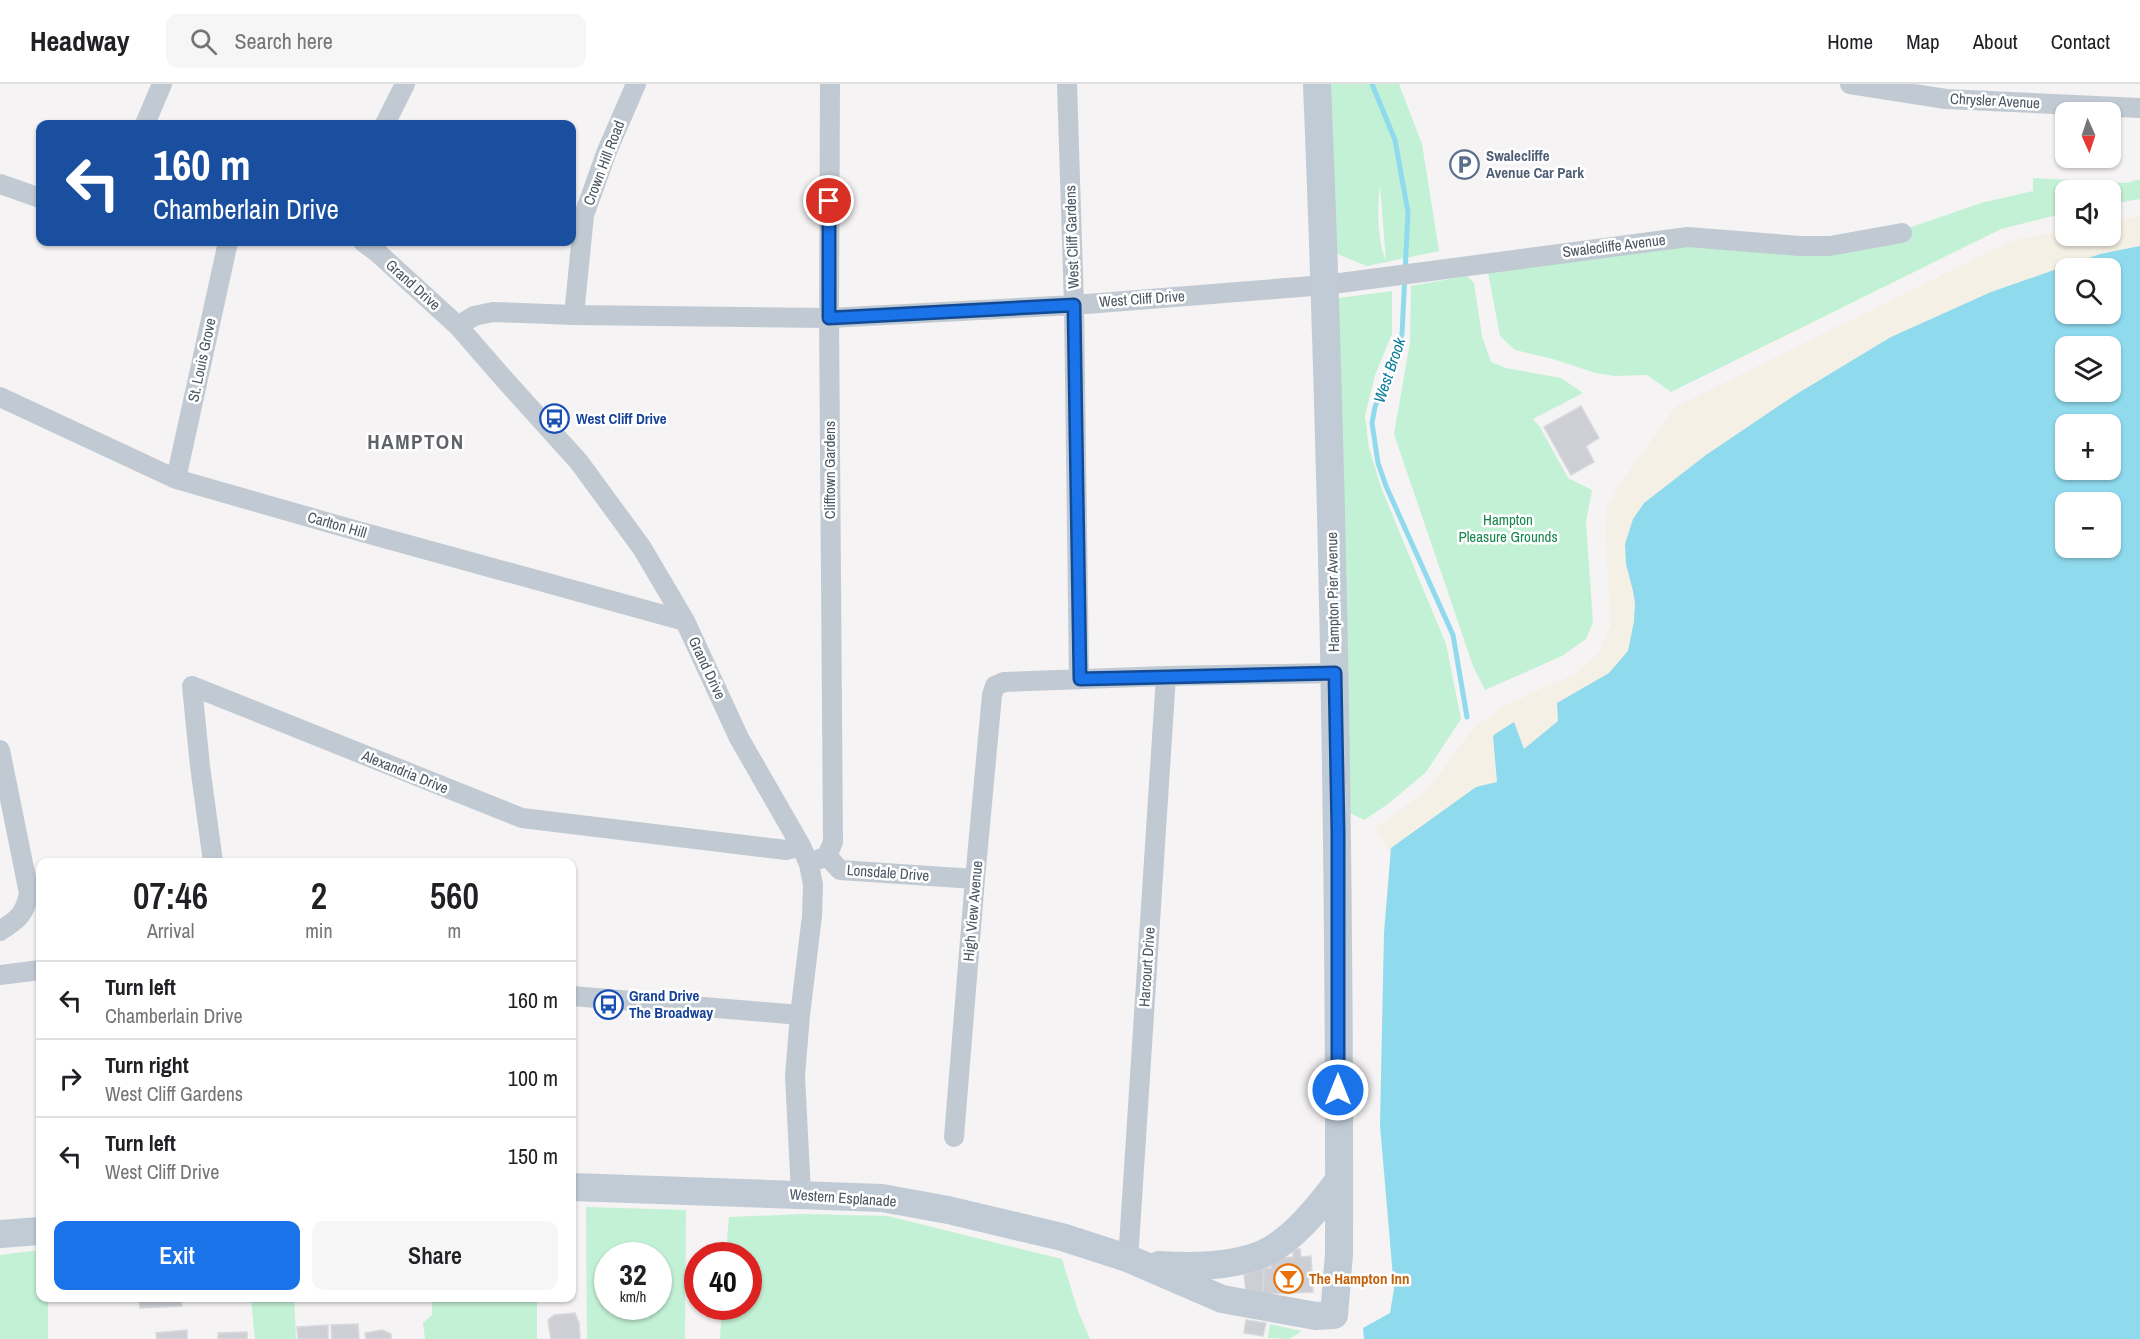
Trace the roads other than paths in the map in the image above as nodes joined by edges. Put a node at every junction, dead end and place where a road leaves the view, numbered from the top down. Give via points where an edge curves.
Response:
1 (162, 84) edge
2 (405, 84) edge
3 (636, 84) edge
4 (830, 84) edge
5 (1067, 84) edge
6 (1317, 84) edge
7 (1850, 84) edge
8 (2140, 108) edge
9 (147, 120) edge
10 (387, 120) edge
11 (0, 184) edge
12 (36, 197) edge
13 (1902, 233) dead end
14 (227, 246) edge
15 (368, 246) edge
16 (1325, 285) junction
17 (1074, 305) junction
18 (574, 315) junction
19 (829, 318) junction
20 (458, 326) junction
21 (0, 397) edge
22 (176, 479) junction
23 (685, 621) junction
24 (1335, 673) junction
25 (1166, 676) junction
26 (1080, 679) junction
27 (0, 750) edge
28 (805, 855) junction
29 (827, 855) junction
30 (212, 858) edge
31 (975, 879) junction
32 (33, 912) edge
33 (0, 931) edge
34 (36, 970) edge
35 (0, 975) edge
36 (576, 996) edge
37 (800, 1015) junction
38 (954, 1137) dead end
39 (1339, 1180) junction
40 (576, 1187) edge
41 (801, 1194) junction
42 (1308, 1218) junction
43 (36, 1231) edge
44 (0, 1234) edge
45 (1339, 1254) junction
46 (1134, 1261) junction
47 (1223, 1264) junction
48 (1222, 1299) junction
49 (1334, 1315) joint

1 - 9 street
2 - 10 street
3 - 18 street, Crown Hill Road via 584,215
4 - 19 street, Clifftown Gardens
5 - 17 street, West Cliff Gardens
6 - 16 street, Hampton Pier Avenue
7 - 8 street, Chrysler Avenue via 1946,99
11 - 12 street
13 - 16 street, Swalecliffe Avenue via 1830,246 1688,237
14 - 22 street, St. Louis Grove
15 - 20 street, Grand Drive
16 - 17 street, West Cliff Drive
16 - 24 street, Hampton Pier Avenue
17 - 19 street, West Cliff Drive
17 - 26 street, West Cliff Gardens
18 - 19 street, West Cliff Drive
18 - 20 street, West Cliff Drive via 493,312 474,316
19 - 29 street, Clifftown Gardens via 833,842
20 - 23 street, Grand Drive via 579,462 642,548
21 - 22 street, Carlton Hill
22 - 23 street, Carlton Hill
23 - 28 street, Grand Drive via 739,738
24 - 25 street
24 - 39 street, Hampton Pier Avenue
25 - 26 street
25 - 46 street, Harcourt Drive via 1130,1233
26 - 31 street, High View Avenue via 1004,682 995,686
27 - 32 street
28 - 29 street, Lonsdale Drive
28 - 30 street, Alexandria Drive via 522,818 192,686
28 - 37 street, Grand Drive via 813,885
29 - 31 street, Lonsdale Drive via 840,870
31 - 38 street, High View Avenue
32 - 33 street
34 - 35 street
36 - 37 street
37 - 41 street, Grand Drive via 795,1076
39 - 42 street, Western Esplanade
39 - 45 street, Hampton Pier Avenue
40 - 41 street, Western Esplanade
41 - 46 street, Western Esplanade via 882,1198 948,1210 1062,1237
42 - 45 street
42 - 47 street, Western Esplanade via 1282,1242 1260,1255
43 - 44 street
45 - 49 street, Hampton Pier Avenue
46 - 47 street, Western Esplanade via 1177,1266
46 - 48 street, Western Esplanade
47 - 48 street via 1218,1279
48 - 49 street, Western Esplanade via 1316,1316

